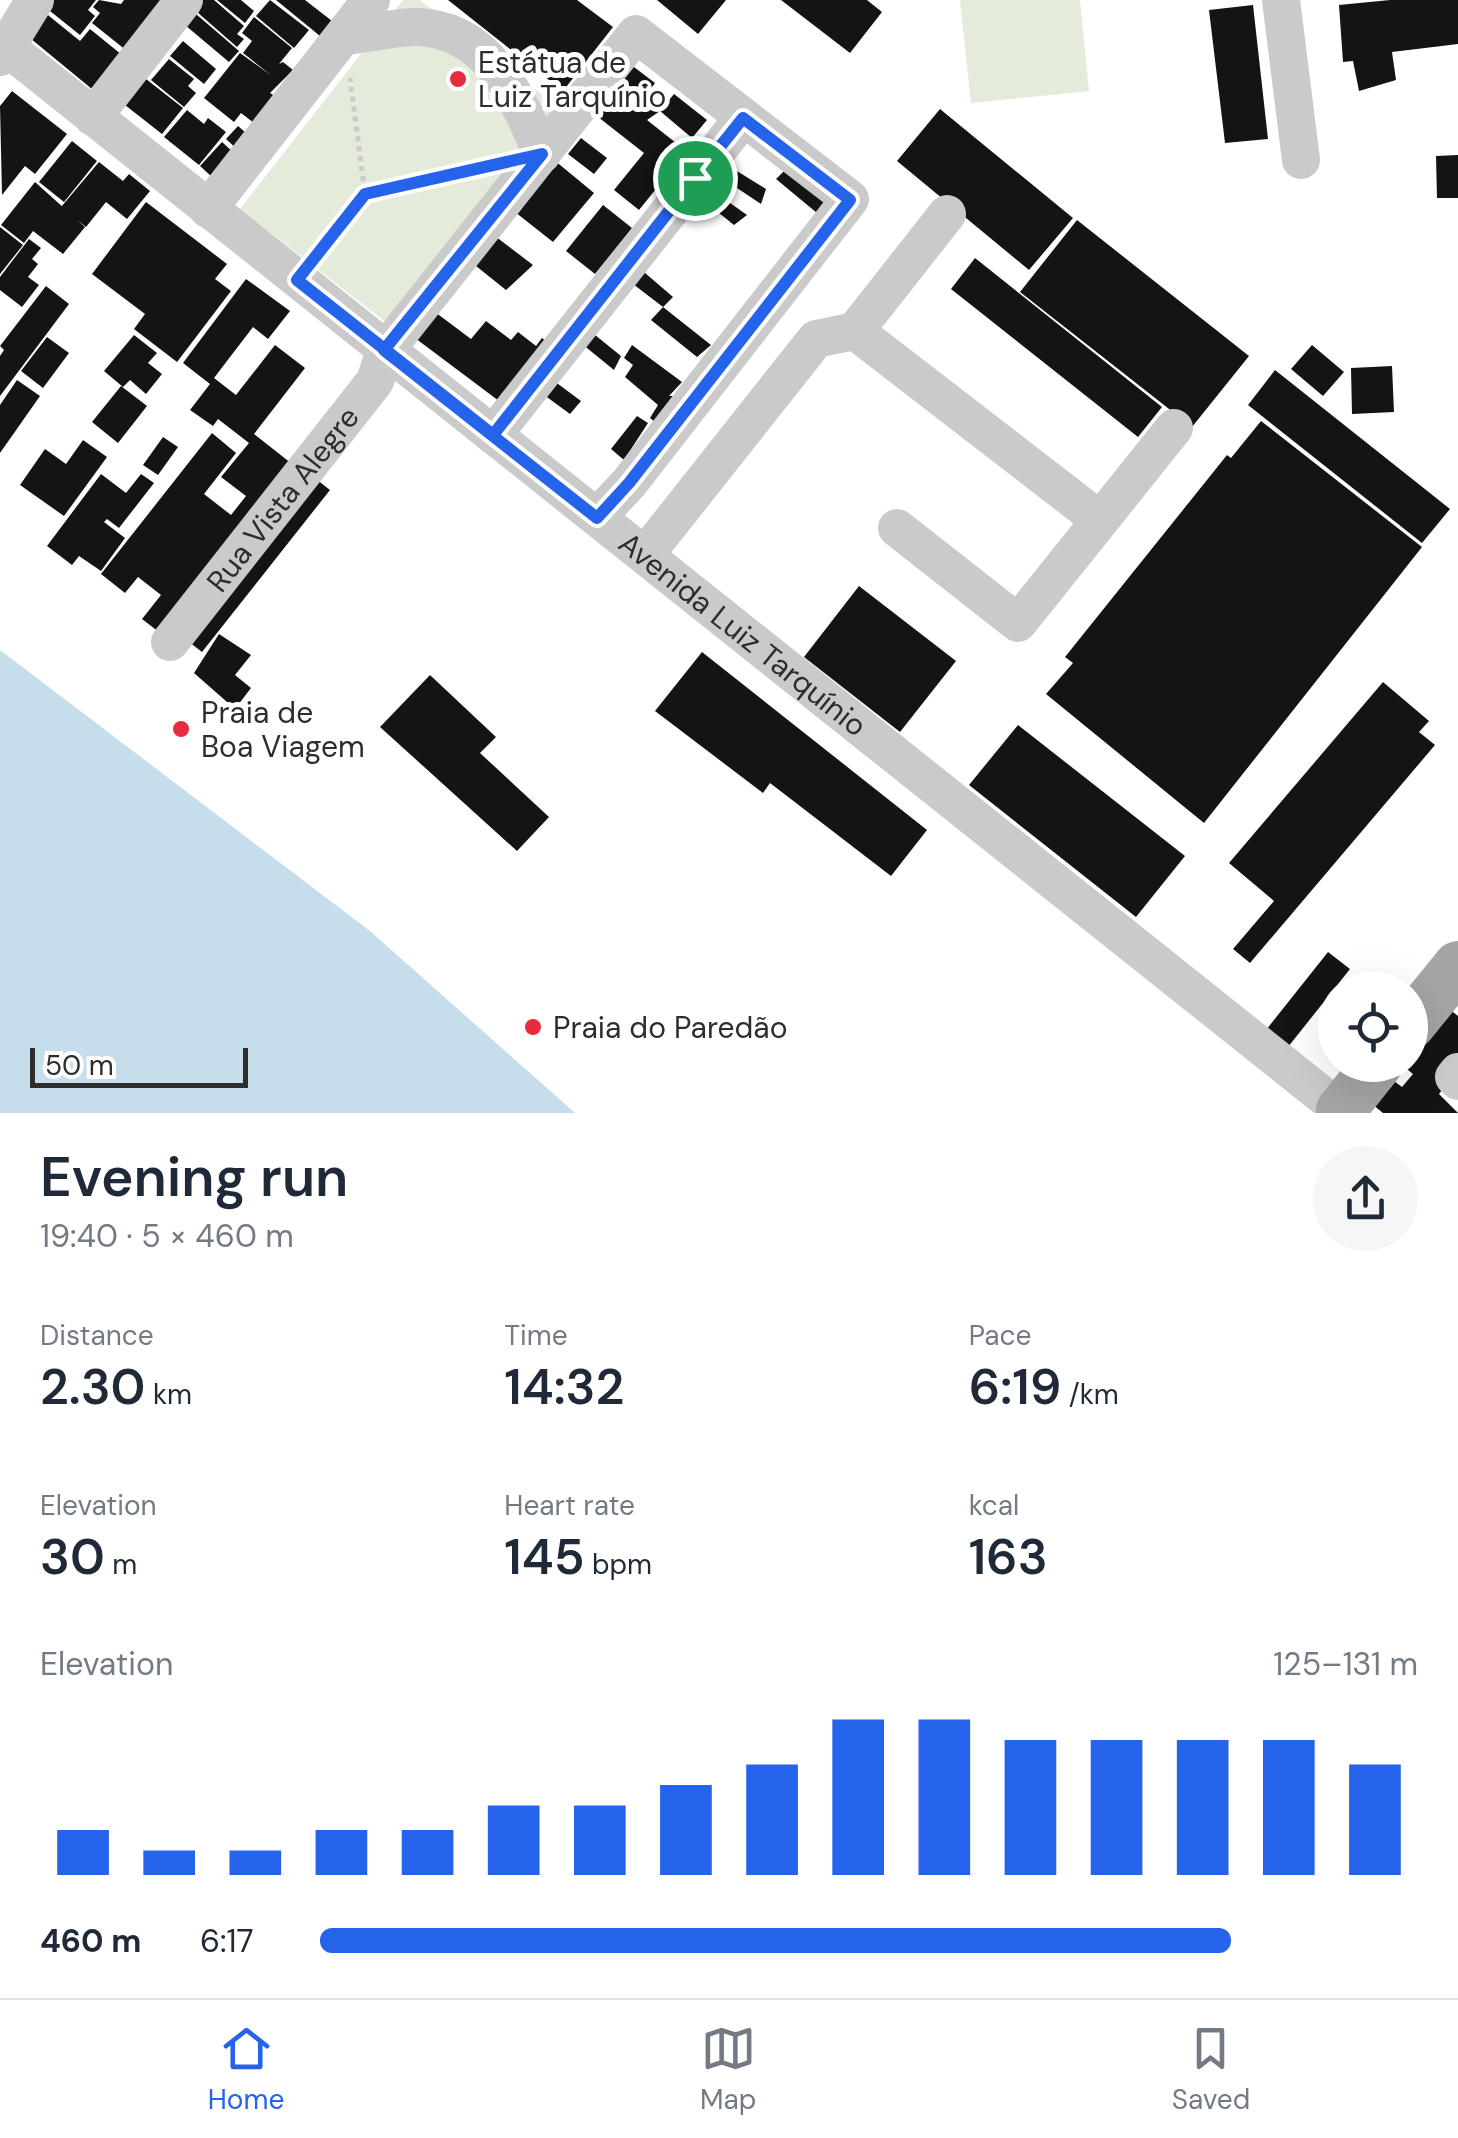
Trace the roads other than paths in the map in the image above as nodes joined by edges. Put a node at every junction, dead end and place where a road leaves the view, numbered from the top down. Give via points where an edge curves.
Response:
1 (35, 0) edge
2 (184, 0) edge
3 (371, 0) edge
4 (1281, 0) edge
5 (344, 36) junction
6 (2, 49) edge
7 (94, 117) junction
8 (743, 118) junction
9 (542, 154) junction
10 (1301, 160) dead end
11 (208, 208) junction
12 (946, 214) dead end
13 (855, 331) junction
14 (384, 350) junction
15 (1174, 428) dead end
16 (493, 435) junction
17 (597, 518) junction
18 (1100, 520) junction
19 (897, 528) dead end
20 (645, 555) junction
21 (170, 642) dead end
22 (1458, 966) edge
23 (1428, 1003) edge
24 (1458, 1072) edge
25 (1458, 1081) edge
26 (1364, 1082) edge
27 (1343, 1111) edge

1 - 6 street
2 - 7 street
3 - 5 street
4 - 10 street
5 - 9 street via 429,28 476,47 514,89
5 - 11 street
6 - 7 street, Avenida Luiz Tarquínio
7 - 11 street, Avenida Luiz Tarquínio
8 - 9 street, Rua Vista Alegre via 636,34
8 - 16 street
8 - 17 street via 850,200
9 - 14 street, Rua Vista Alegre
11 - 14 street, Avenida Luiz Tarquínio
12 - 13 street
13 - 18 street
13 - 20 street via 816,339
14 - 16 street, Avenida Luiz Tarquínio
14 - 21 street, Rua Vista Alegre via 375,381
15 - 18 street
16 - 17 street, Avenida Luiz Tarquínio
17 - 20 street, Avenida Luiz Tarquínio
18 - 19 street via 1018,623
20 - 27 street, Avenida Luiz Tarquínio
22 - 23 main road
24 - 25 street
26 - 27 main road

